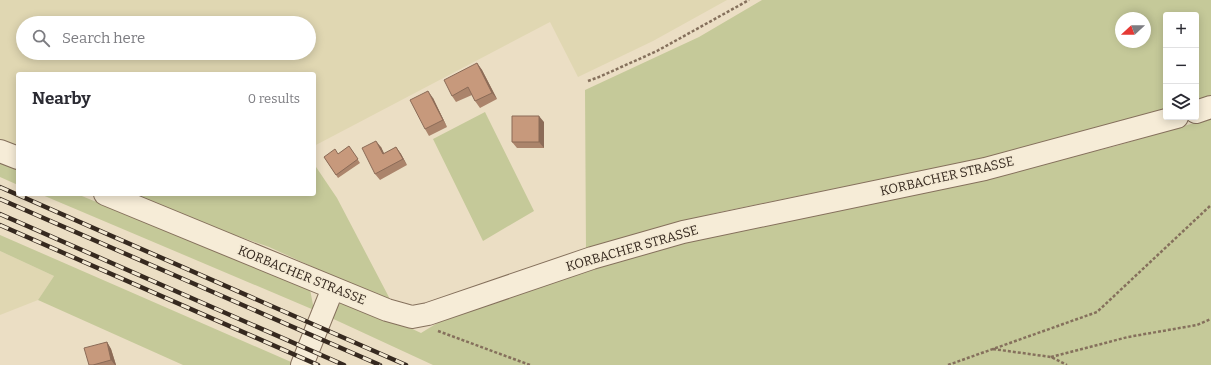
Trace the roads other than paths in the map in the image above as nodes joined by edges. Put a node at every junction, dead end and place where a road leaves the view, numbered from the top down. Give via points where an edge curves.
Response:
1 (1211, 107) edge
2 (1199, 111) edge
3 (1165, 120) edge
4 (0, 151) edge
5 (16, 157) edge
6 (110, 196) edge
7 (333, 288) junction
8 (302, 365) edge

1 - 2 street
3 - 7 street, KORBACHER STRASSE via 985,169 675,234 592,258 428,314 412,317
4 - 5 street
6 - 7 street, KORBACHER STRASSE
7 - 8 street

